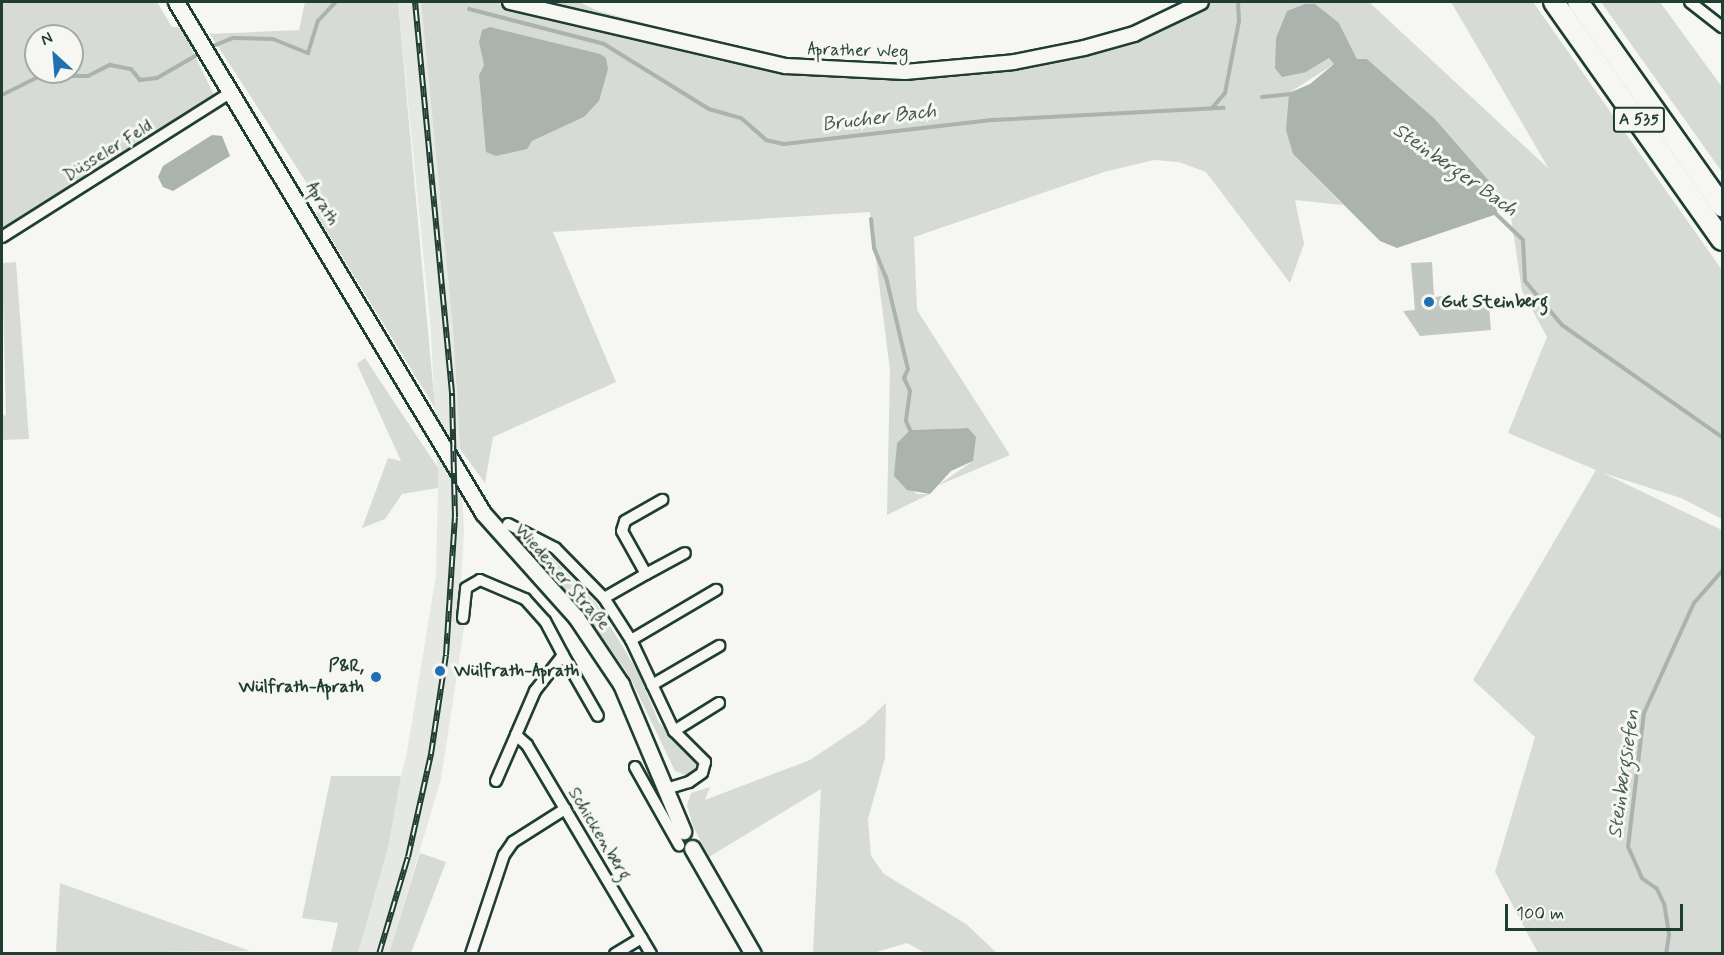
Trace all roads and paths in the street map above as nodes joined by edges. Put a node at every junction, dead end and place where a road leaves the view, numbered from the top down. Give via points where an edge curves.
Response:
1 (176, 2) edge
2 (510, 2) edge
3 (1201, 2) edge
4 (1554, 2) edge
5 (1578, 2) edge
6 (1690, 2) edge
7 (1722, 27) edge
8 (231, 92) junction
9 (1722, 206) edge
10 (2, 237) edge
11 (1722, 240) edge
12 (434, 428) joint
13 (662, 500) dead end
14 (508, 524) dead end
15 (685, 553) dead end
16 (646, 574) junction
17 (716, 590) dead end
18 (604, 598) junction
19 (463, 618) dead end
20 (631, 640) junction
21 (719, 646) dead end
22 (563, 655) junction
23 (652, 685) junction
24 (719, 703) dead end
25 (598, 716) dead end
26 (674, 731) junction
27 (516, 735) junction
28 (635, 767) dead end
29 (496, 782) dead end
30 (666, 789) junction
31 (565, 809) junction
32 (681, 839) junction
33 (642, 938) junction
34 (471, 954) edge
35 (615, 954) edge
36 (651, 954) edge
37 (753, 954) edge

1 - 8 main road, Aprath
2 - 3 street, Aprather Weg via 786,66 904,72 1014,62 1084,48 1134,34
4 - 11 highway, A 535
5 - 9 highway, A 535
6 - 7 street
8 - 10 street, Düsseler Feld
8 - 12 main road, Aprath
12 - 30 main road, Wiedener Straße via 494,528 600,649 639,718
13 - 16 street via 625,521 622,531
14 - 18 street, Wiedener Straße via 555,548
15 - 16 street, Wiedener Straße
16 - 18 street, Wiedener Straße
17 - 20 street, Wiedener Straße
18 - 20 street, Wiedener Straße
19 - 22 street via 468,584 487,581 525,599 545,621
20 - 23 street, Wiedener Straße
21 - 23 street
22 - 25 street
22 - 27 street via 535,691
23 - 26 street, Wiedener Straße
24 - 26 street
26 - 30 street, Wiedener Straße via 705,762 702,773 689,782
27 - 29 street
27 - 31 street, Schickenberg via 527,745
28 - 32 street
30 - 32 main road, Wiedener Straße
31 - 33 street, Schickenberg
31 - 34 street via 513,842 504,855
32 - 37 main road, Wiedener Straße
33 - 35 street
33 - 36 street, Schickenberg

